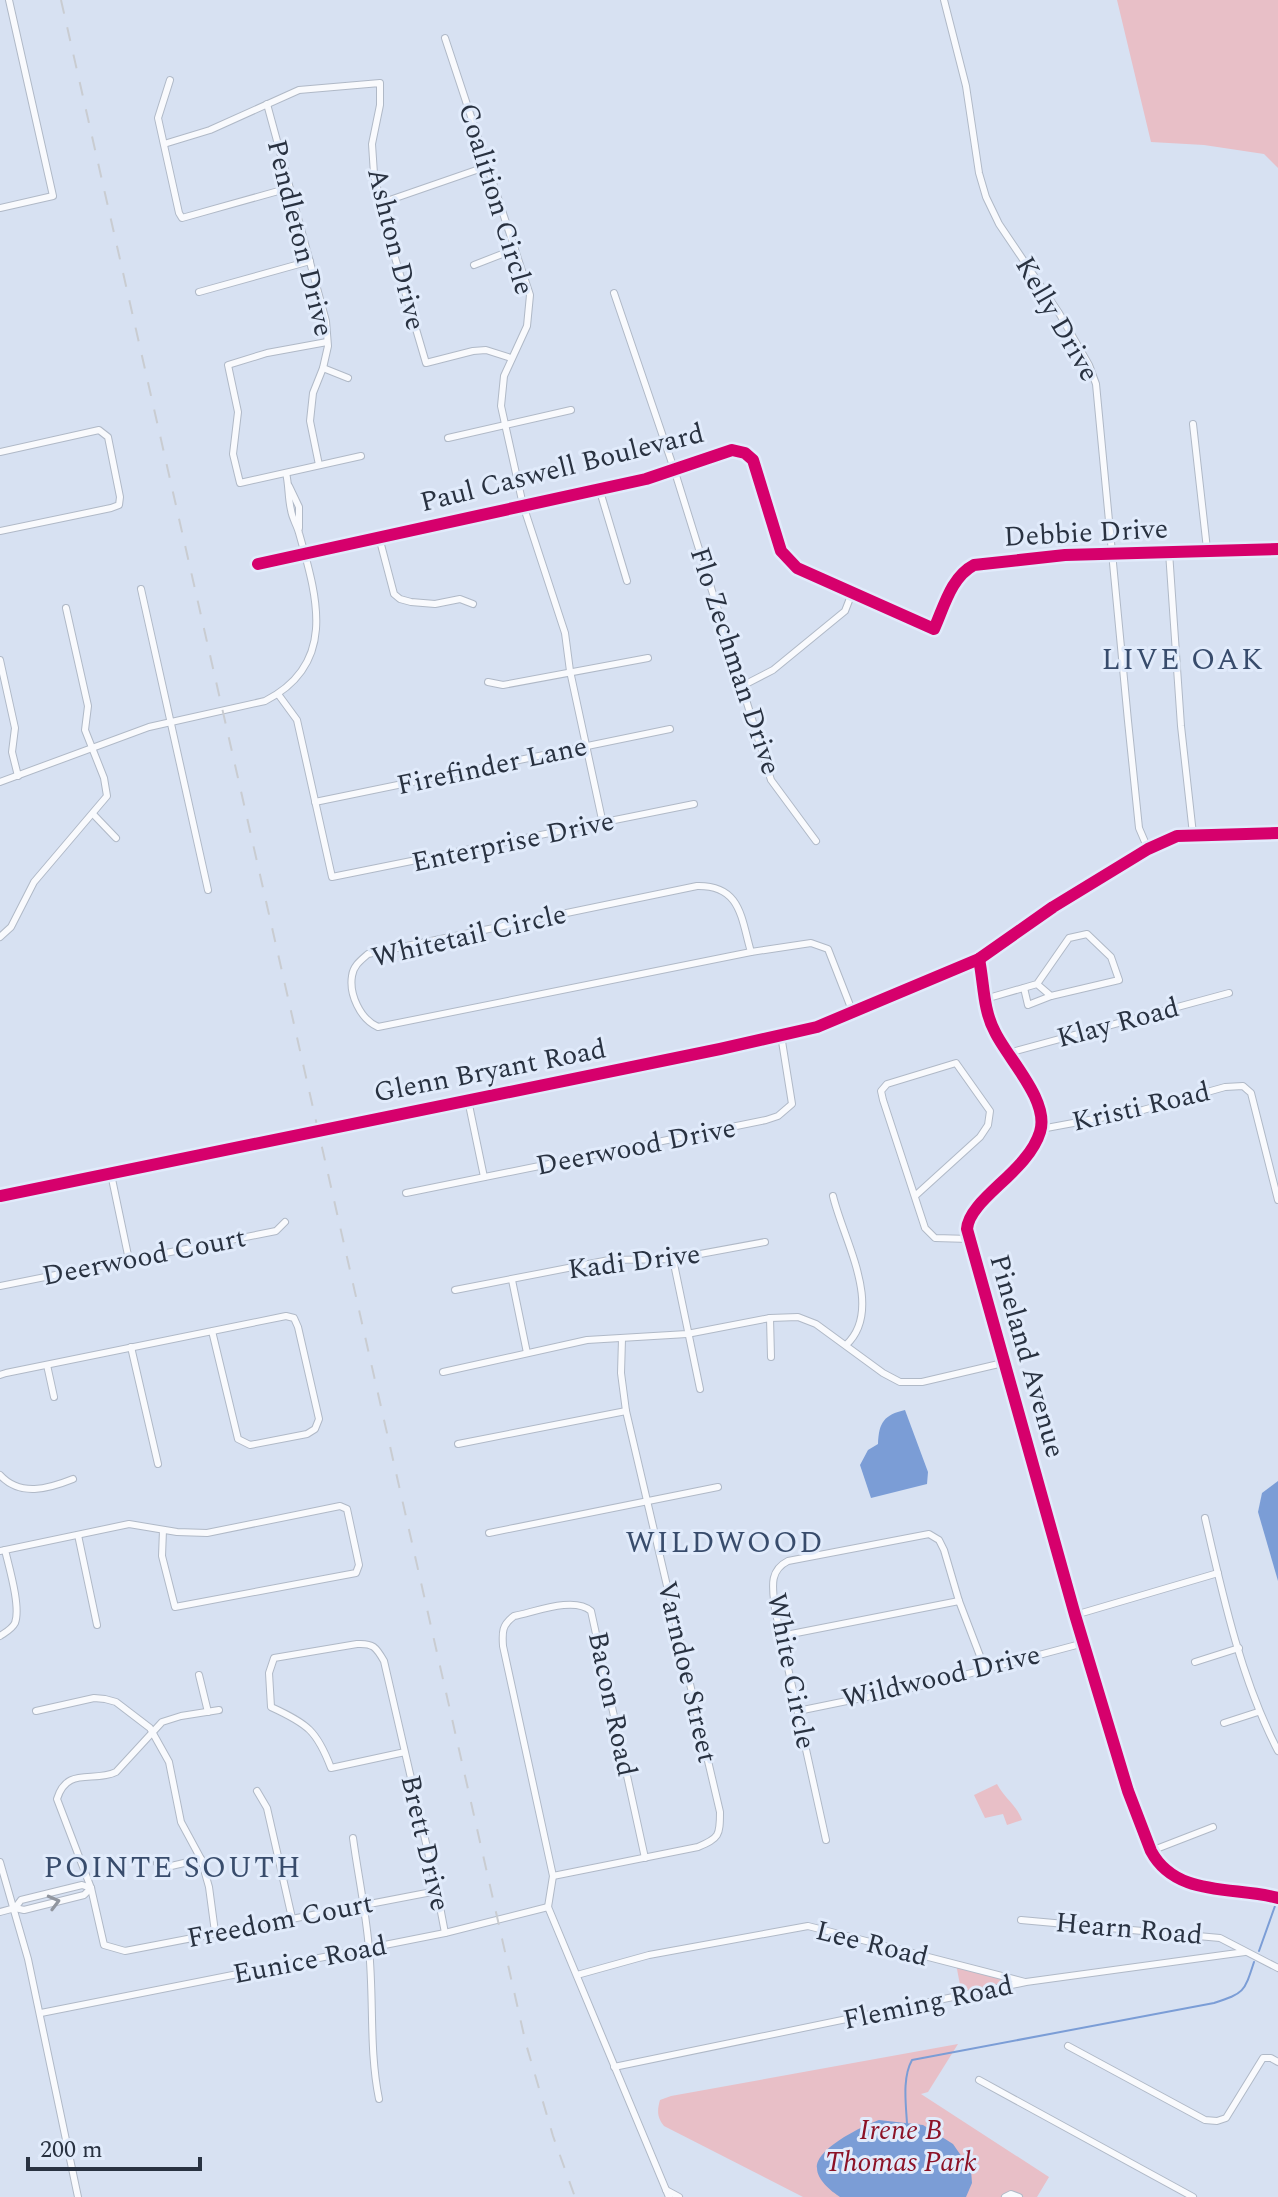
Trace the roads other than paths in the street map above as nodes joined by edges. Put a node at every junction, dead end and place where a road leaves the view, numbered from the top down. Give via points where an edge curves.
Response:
1 (9, 0) edge
2 (944, 0) edge
3 (445, 38) dead end
4 (170, 80) dead end
5 (267, 104) junction
6 (164, 144) junction
7 (488, 166) junction
8 (289, 188) junction
9 (381, 203) junction
10 (0, 208) edge
11 (515, 249) junction
12 (310, 261) junction
13 (474, 265) dead end
14 (199, 292) dead end
15 (614, 293) dead end
16 (327, 342) junction
17 (511, 358) junction
18 (323, 368) junction
19 (348, 378) dead end
20 (571, 410) dead end
21 (1193, 424) dead end
22 (506, 425) junction
23 (448, 438) dead end
24 (0, 452) edge
25 (361, 456) dead end
26 (319, 465) junction
27 (674, 469) junction
28 (286, 473) junction
29 (599, 488) junction
30 (523, 505) junction
31 (0, 531) edge
32 (379, 537) junction
33 (1207, 549) junction
34 (1278, 549) edge
35 (1169, 552) junction
36 (1112, 553) junction
37 (303, 554) junction
38 (258, 564) dead end
39 (627, 581) dead end
40 (141, 589) dead end
41 (852, 593) junction
42 (473, 604) dead end
43 (66, 608) dead end
44 (934, 629) joint
45 (648, 658) dead end
46 (0, 660) edge
47 (570, 671) junction
48 (488, 682) dead end
49 (742, 686) junction
50 (278, 694) junction
51 (169, 721) junction
52 (670, 729) dead end
53 (586, 746) junction
54 (91, 747) junction
55 (18, 776) junction
56 (0, 782) edge
57 (315, 802) junction
58 (694, 804) dead end
59 (94, 815) junction
60 (603, 824) junction
61 (1278, 833) edge
62 (1193, 834) junction
63 (116, 838) dead end
64 (816, 841) dead end
65 (1148, 849) junction
66 (208, 890) dead end
67 (0, 937) edge
68 (751, 952) junction
69 (979, 959) junction
70 (1037, 984) junction
71 (1024, 988) junction
72 (1229, 993) dead end
73 (1051, 996) junction
74 (985, 999) junction
75 (853, 1013) junction
76 (781, 1035) junction
77 (1008, 1053) junction
78 (468, 1100) junction
79 (1041, 1129) junction
80 (111, 1174) junction
81 (484, 1177) junction
82 (406, 1193) dead end
83 (0, 1196) edge
84 (833, 1196) dead end
85 (915, 1196) junction
86 (1278, 1200) edge
87 (285, 1222) dead end
88 (970, 1239) junction
89 (765, 1242) dead end
90 (673, 1259) junction
91 (129, 1260) junction
92 (512, 1280) junction
93 (0, 1286) edge
94 (455, 1290) dead end
95 (770, 1318) junction
96 (212, 1331) junction
97 (687, 1334) junction
98 (622, 1339) junction
99 (846, 1345) junction
100 (131, 1347) junction
101 (527, 1353) junction
102 (771, 1357) dead end
103 (1003, 1363) junction
104 (47, 1365) junction
105 (443, 1372) dead end
106 (0, 1375) edge
107 (700, 1389) dead end
108 (54, 1397) dead end
109 (626, 1411) junction
110 (458, 1444) dead end
111 (158, 1464) dead end
112 (0, 1475) edge
113 (73, 1479) dead end
114 (718, 1487) dead end
115 (648, 1501) junction
116 (1205, 1518) dead end
117 (163, 1530) junction
118 (489, 1533) dead end
119 (78, 1535) junction
120 (2, 1550) edge
121 (1218, 1573) junction
122 (959, 1601) junction
123 (1075, 1615) junction
124 (97, 1625) dead end
125 (0, 1636) edge
126 (781, 1636) junction
127 (1084, 1643) junction
128 (1239, 1648) junction
129 (1195, 1662) dead end
130 (985, 1669) junction
131 (199, 1675) dead end
132 (219, 1710) dead end
133 (36, 1711) dead end
134 (798, 1711) junction
135 (208, 1712) junction
136 (1258, 1712) junction
137 (1224, 1723) dead end
138 (154, 1734) junction
139 (1278, 1751) edge
140 (405, 1752) junction
141 (257, 1791) dead end
142 (1213, 1827) dead end
143 (353, 1838) dead end
144 (826, 1840) dead end
145 (1151, 1851) junction
146 (645, 1858) junction
147 (201, 1859) junction
148 (0, 1862) edge
149 (157, 1863) dead end
150 (553, 1876) junction
151 (91, 1888) junction
152 (437, 1891) junction
153 (1278, 1898) edge
154 (363, 1906) junction
155 (548, 1907) junction
156 (15, 1908) junction
157 (0, 1912) edge
158 (292, 1918) junction
159 (1021, 1920) dead end
160 (215, 1932) junction
161 (445, 1933) junction
162 (369, 1948) junction
163 (1245, 1952) junction
164 (1278, 1968) edge
165 (577, 1975) junction
166 (1026, 1982) junction
167 (41, 2013) junction
168 (1068, 2046) dead end
169 (1278, 2062) edge
170 (614, 2067) junction
171 (979, 2080) dead end
172 (379, 2099) dead end
173 (667, 2193) edge
174 (78, 2197) edge
175 (679, 2197) edge
176 (1005, 2197) edge
177 (1019, 2197) edge
178 (1193, 2197) edge

1 - 10 street via 53,196
2 - 36 street, Kelly Drive via 986,197 1095,378
3 - 7 street, Coalition Circle
4 - 6 street via 158,118
5 - 6 street, Ashton Drive
5 - 8 street, Pendleton Drive
5 - 9 street, Ashton Drive via 299,90 380,83 372,158
6 - 8 street via 182,218
7 - 9 street
7 - 11 street, Coalition Circle
8 - 12 street, Pendleton Drive
9 - 17 street, Ashton Drive via 426,363 486,350
11 - 13 street
11 - 17 street, Coalition Circle via 530,310
12 - 14 street
12 - 16 street, Pendleton Drive
15 - 27 street, Flo Zechman Drive
16 - 18 street, Pendleton Drive
16 - 28 street via 228,365 238,412 233,454 240,483
17 - 22 street, Coalition Circle via 501,389
18 - 19 street
18 - 26 street, Pendleton Drive via 310,421
20 - 22 street
21 - 33 street
22 - 23 street
22 - 30 street, Coalition Circle
24 - 31 street via 99,430 108,437 119,505
25 - 26 street
26 - 28 street
27 - 29 street, Paul Caswell Boulevard
27 - 41 street, Paul Caswell Boulevard via 732,450 745,453 753,460 788,561
27 - 49 street, Flo Zechman Drive
28 - 37 street
29 - 30 street, Paul Caswell Boulevard
29 - 39 street
30 - 32 street, Paul Caswell Boulevard
30 - 47 street, Coalition Circle via 565,633
32 - 37 street, Paul Caswell Boulevard
32 - 42 street via 394,594 400,599 435,604 460,599
33 - 34 street, Debbie Drive
33 - 35 street, Debbie Drive
35 - 36 street, Debbie Drive
35 - 62 street
36 - 44 street, Debbie Drive via 974,565 955,585
36 - 65 street, Kelly Drive via 1139,828
37 - 38 street, Paul Caswell Boulevard
37 - 50 street via 317,634 305,667
40 - 51 street
41 - 44 street, Paul Caswell Boulevard
41 - 49 street via 845,611 773,670
43 - 54 street via 88,706 85,730
45 - 47 street
46 - 55 street via 15,728 12,752
47 - 48 street via 503,685
47 - 53 street, Coalition Circle
49 - 64 street, Flo Zechman Drive via 771,780
50 - 51 street
50 - 57 street via 297,720
51 - 54 street
51 - 66 street
52 - 53 street, Firefinder Lane
53 - 57 street, Firefinder Lane
53 - 60 street, Coalition Circle
54 - 55 street
54 - 59 street via 107,788
55 - 56 street
57 - 60 street, Enterprise Drive via 332,877
58 - 60 street, Enterprise Drive
59 - 63 street
59 - 67 street via 34,882 11,927
61 - 62 street
62 - 65 street
65 - 69 street
68 - 68 street, Whitetail Circle via 378,1027 358,1010 351,976 368,954 697,886 726,891 738,906
68 - 75 street, Whitetail Circle via 811,943 828,949
69 - 74 street
69 - 75 street, Glenn Bryant Road
70 - 71 street
70 - 73 street
70 - 73 street via 1069,938 1087,934 1111,957 1119,980
71 - 73 street via 1028,1005
71 - 74 street
72 - 77 street, Klay Road
74 - 77 street via 991,1024
75 - 76 street, Glenn Bryant Road
76 - 78 street, Glenn Bryant Road
76 - 81 street, Deerwood Drive via 792,1104 778,1116
77 - 79 street via 1039,1107
78 - 80 street, Glenn Bryant Road
78 - 81 street
79 - 86 street, Kristi Road via 1241,1086 1251,1093
79 - 88 street, Pineland Avenue via 1025,1160 970,1213
80 - 83 street, Glenn Bryant Road
80 - 91 street
81 - 82 street, Deerwood Drive
84 - 99 street via 862,1288 863,1319
85 - 85 street, Pineland Avenue via 881,1091 887,1084 956,1063 990,1111 988,1125
85 - 88 street, Pineland Avenue via 935,1238
87 - 91 street, Deerwood Court via 276,1231
88 - 103 street, Pineland Avenue
89 - 90 street, Kadi Drive
90 - 92 street, Kadi Drive via 609,1260
90 - 97 street
91 - 93 street, Deerwood Court
92 - 94 street, Kadi Drive
92 - 101 street
95 - 97 street
95 - 99 street via 798,1317
95 - 102 street
96 - 96 street via 238,1439 250,1445 315,1429 319,1419 294,1318
96 - 100 street
97 - 98 street
97 - 107 street
98 - 101 street via 587,1340
98 - 109 street, Varndoe Street
99 - 103 street via 900,1382
100 - 104 street
100 - 111 street
101 - 105 street
103 - 123 street, Pineland Avenue
104 - 106 street
104 - 108 street
109 - 110 street
109 - 115 street, Varndoe Street
112 - 113 street via 19,1488 47,1489
114 - 115 street
115 - 118 street
115 - 146 street, Varndoe Street via 720,1812 720,1831 698,1847
116 - 121 street
117 - 117 street via 162,1556 175,1607 356,1573 359,1565 347,1509 340,1506 207,1533
117 - 119 street via 129,1524
119 - 120 street
119 - 124 street
120 - 125 street via 16,1620
121 - 123 street
121 - 128 street
122 - 126 street
122 - 126 street, White Circle via 939,1540 929,1534 910,1536 779,1566 773,1585
122 - 130 street, White Circle
123 - 127 street, Pineland Avenue
126 - 134 street, White Circle
127 - 130 street, Wildwood Drive
127 - 145 street, Pineland Avenue
128 - 129 street
128 - 136 street
130 - 134 street, Wildwood Drive
131 - 135 street
132 - 135 street
133 - 138 street via 105,1699
134 - 144 street, White Circle
135 - 138 street via 162,1722
136 - 137 street
136 - 139 street
138 - 147 street via 169,1762 181,1822
138 - 151 street via 116,1772 79,1776 60,1789 57,1799
140 - 140 street, Brett Drive via 384,1661 374,1645 274,1658 269,1673 271,1707 313,1730 331,1768
140 - 152 street, Brett Drive
141 - 158 street via 267,1808
142 - 145 street
143 - 154 street
145 - 153 street, Pineland Avenue via 1166,1869 1197,1886
146 - 150 street, Varndoe Street
146 - 150 street, Bacon Road via 591,1611 574,1604 514,1616 502,1629
147 - 149 street via 167,1867
147 - 160 street
148 - 156 street
150 - 155 street
151 - 156 street via 82,1885 21,1900
151 - 160 street, Freedom Court via 104,1945 122,1950
152 - 154 street, Freedom Court
152 - 161 street, Brett Drive
154 - 158 street, Freedom Court
154 - 162 street
155 - 161 street, Eunice Road
155 - 165 street
156 - 157 street
156 - 167 street
158 - 160 street, Freedom Court
159 - 163 street, Hearn Road via 1220,1938
161 - 162 street, Eunice Road
162 - 167 street, Eunice Road
162 - 172 street via 372,2065
163 - 164 street, Hearn Road
163 - 166 street, Fleming Road
165 - 166 street, Lee Road via 649,1955 808,1926
165 - 170 street
166 - 170 street, Fleming Road
167 - 174 street
168 - 169 street via 1205,2120 1217,2121 1226,2118 1263,2058
170 - 173 street
171 - 178 street
173 - 175 street
176 - 177 street

